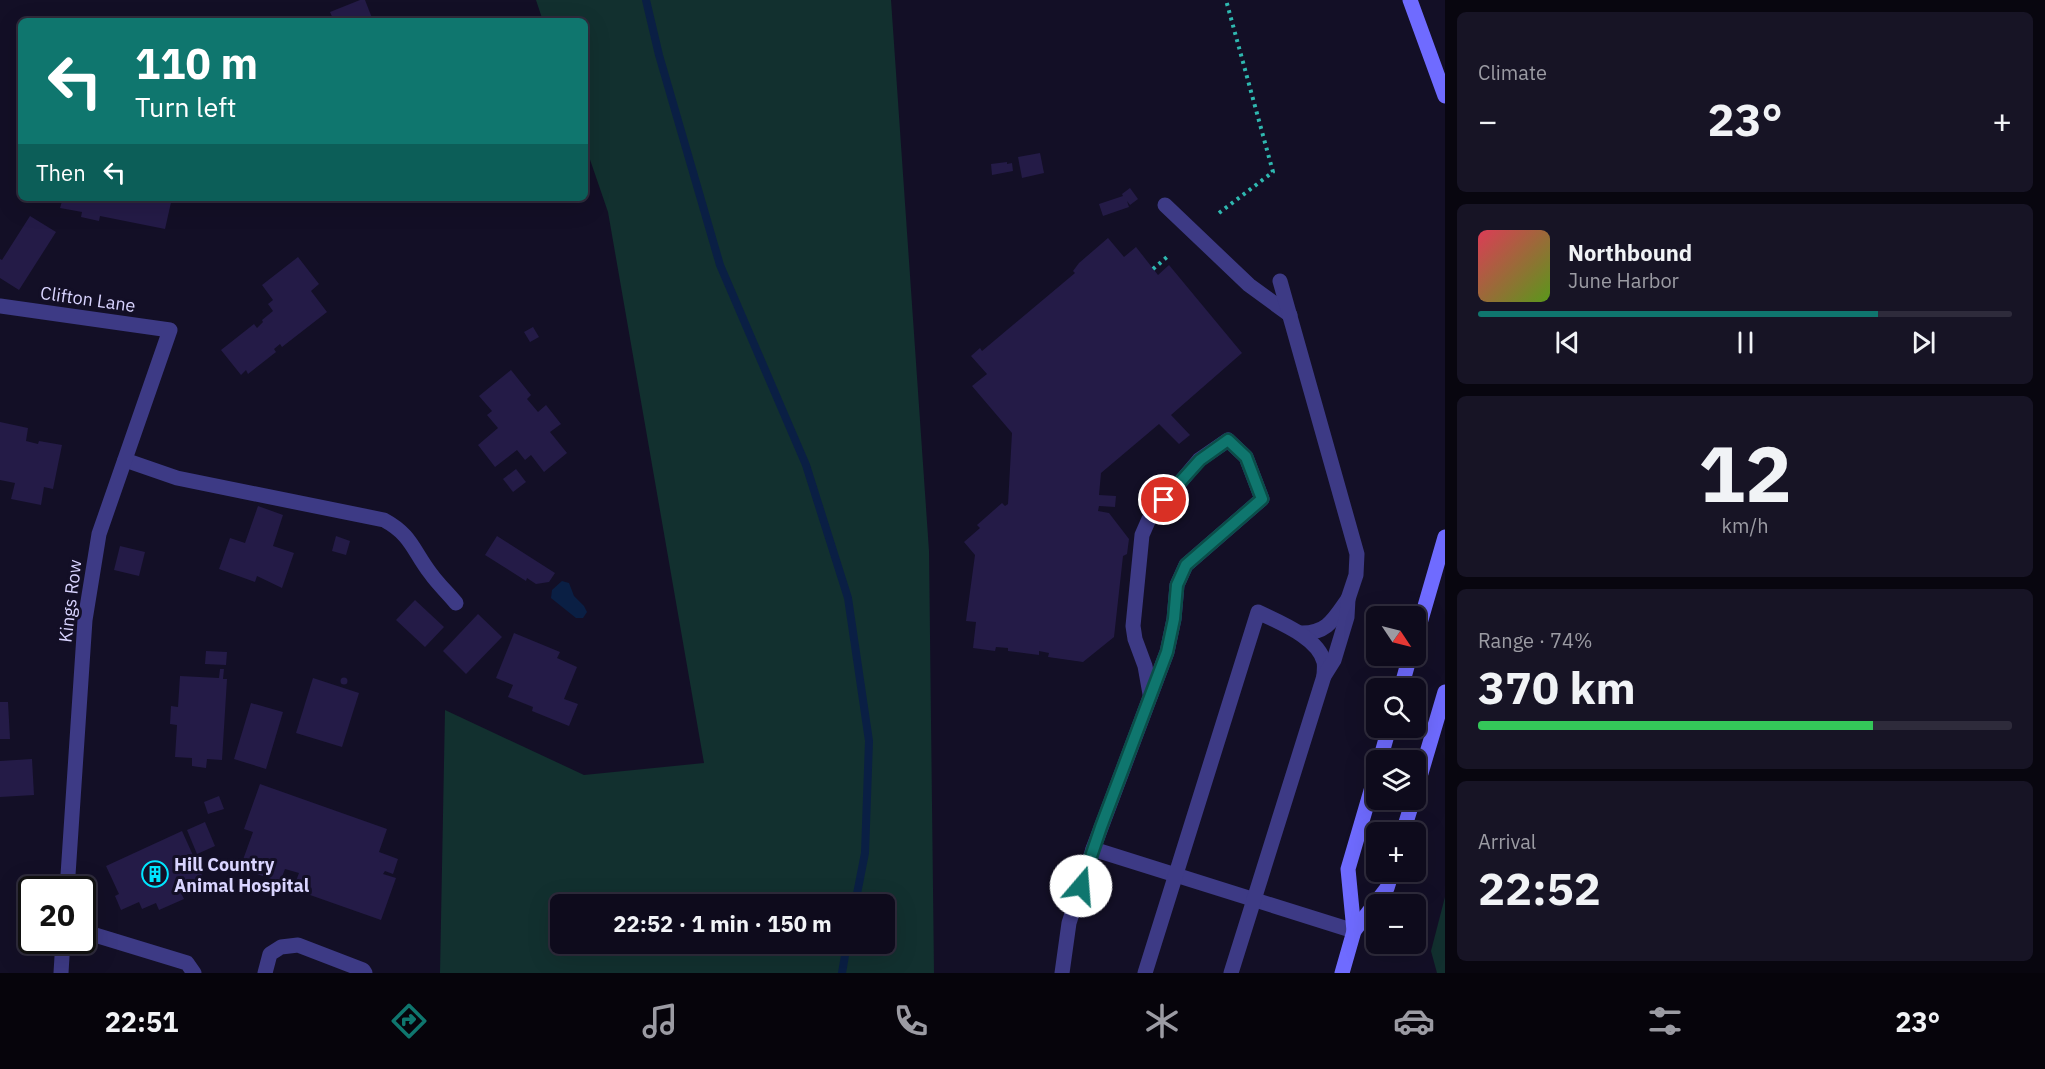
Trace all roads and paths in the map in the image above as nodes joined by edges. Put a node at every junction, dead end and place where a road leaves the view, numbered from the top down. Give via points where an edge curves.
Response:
1 (1227, 0) edge
2 (1410, 0) edge
3 (1445, 96) edge
4 (1165, 205) dead end
5 (1219, 213) dead end
6 (1167, 258) dead end
7 (1153, 269) dead end
8 (1280, 281) dead end
9 (0, 306) edge
10 (1290, 315) junction
11 (170, 330) joint
12 (125, 460) junction
13 (1445, 537) edge
14 (1348, 599) junction
15 (456, 603) dead end
16 (1425, 606) edge
17 (1300, 633) junction
18 (1324, 676) junction
19 (1445, 692) edge
20 (1150, 694) junction
21 (1426, 756) edge
22 (1366, 808) edge
23 (1093, 849) junction
24 (1176, 875) junction
25 (68, 876) edge
26 (1389, 882) edge
27 (1254, 899) junction
28 (1354, 931) junction
29 (96, 935) edge
30 (62, 954) edge
31 (61, 973) edge
32 (194, 973) edge
33 (266, 973) edge
34 (365, 973) edge
35 (1062, 973) edge
36 (1145, 973) edge
37 (1231, 973) edge
38 (1342, 973) edge

1 - 5 path via 1274,172
2 - 3 street
4 - 10 street via 1249,285
6 - 7 path
8 - 10 street
9 - 11 street, Clifton Lane
10 - 14 street via 1358,554
11 - 12 street, Kings Row
12 - 15 street via 177,478 384,520 400,528
12 - 25 street, Kings Row via 99,534 85,620
13 - 16 street
14 - 17 street via 1322,630
14 - 18 street via 1347,617 1334,660
17 - 18 street via 1321,654
17 - 24 street via 1258,612
18 - 27 street
19 - 21 street
20 - 20 street via 1167,652 1177,585 1186,565 1262,499 1246,457 1228,440 1200,460 1149,519 1142,535 1132,626
20 - 23 street
22 - 28 street via 1348,869
23 - 24 street
23 - 35 street via 1069,923
24 - 27 street
24 - 36 street
26 - 28 street
27 - 28 street
27 - 37 street
28 - 38 street
29 - 32 street via 186,963
30 - 31 street
33 - 34 street via 270,954 281,947 298,945

